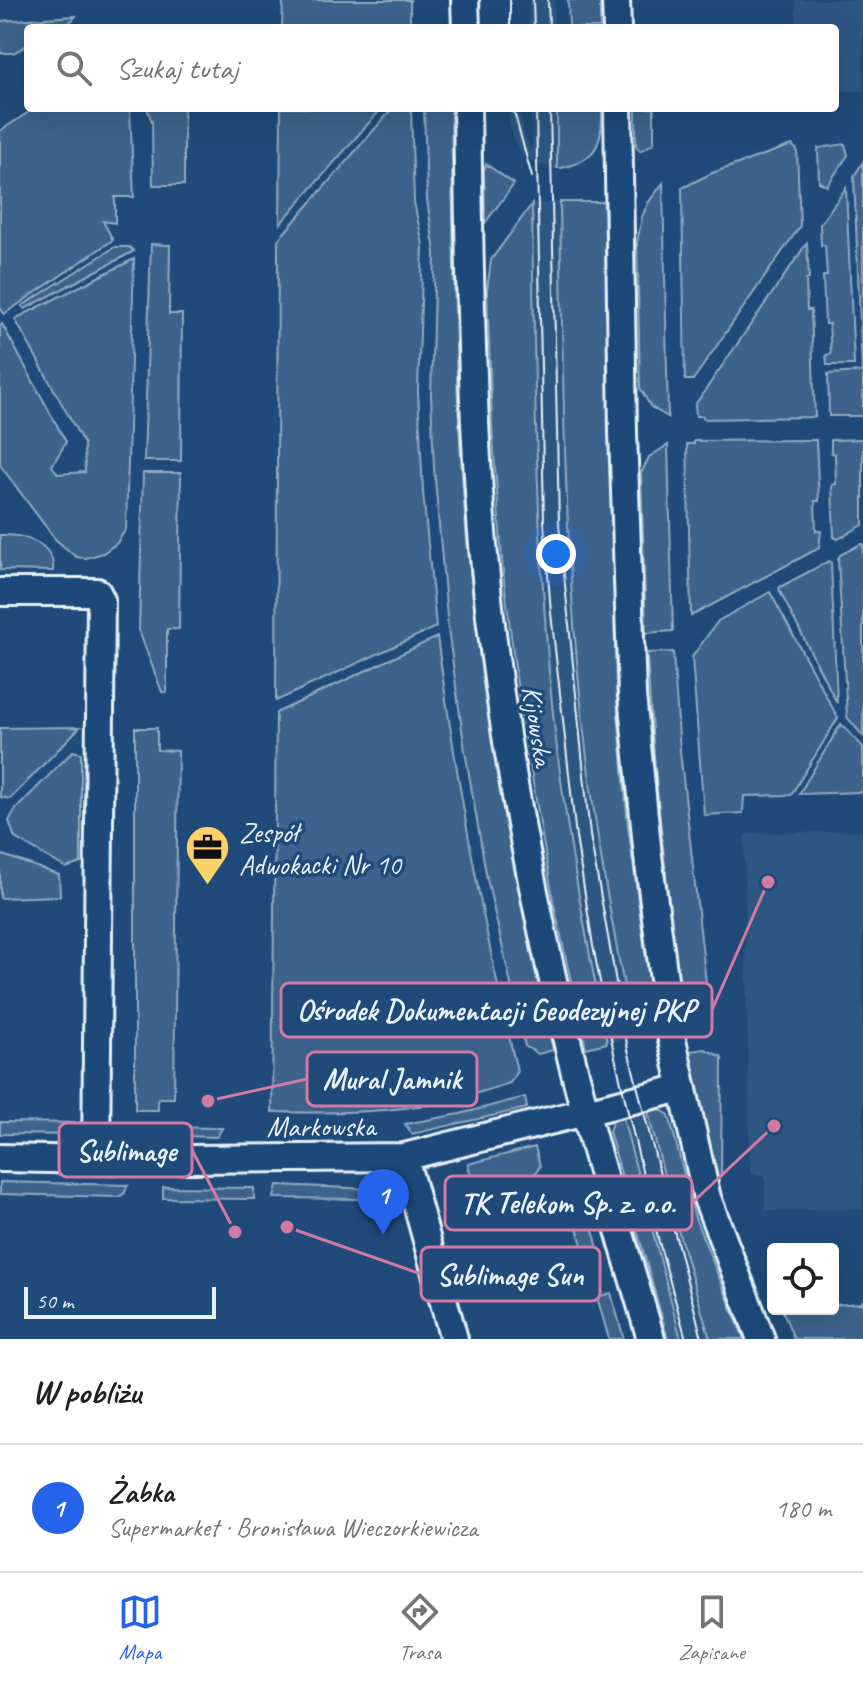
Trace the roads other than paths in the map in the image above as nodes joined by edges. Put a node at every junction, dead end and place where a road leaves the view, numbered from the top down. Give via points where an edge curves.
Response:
1 (465, 0) edge
2 (616, 0) edge
3 (466, 24) edge
4 (617, 24) edge
5 (467, 112) edge
6 (618, 112) edge
7 (0, 592) edge
8 (682, 1088) junction
9 (586, 1112) junction
10 (404, 1157) junction
11 (0, 1158) edge
12 (96, 1160) junction
13 (454, 1339) edge
14 (651, 1339) edge
15 (761, 1339) edge

1 - 3 street
2 - 4 street
5 - 9 street, Kijowska via 475,443 490,619 525,843
6 - 8 street via 632,695 658,946
7 - 12 street via 97,592 101,600
8 - 9 street, Markowska
8 - 15 street via 707,1198
9 - 10 street, Markowska
9 - 14 street, Kijowska
10 - 12 street, Markowska
10 - 13 street
11 - 12 street, Markowska

